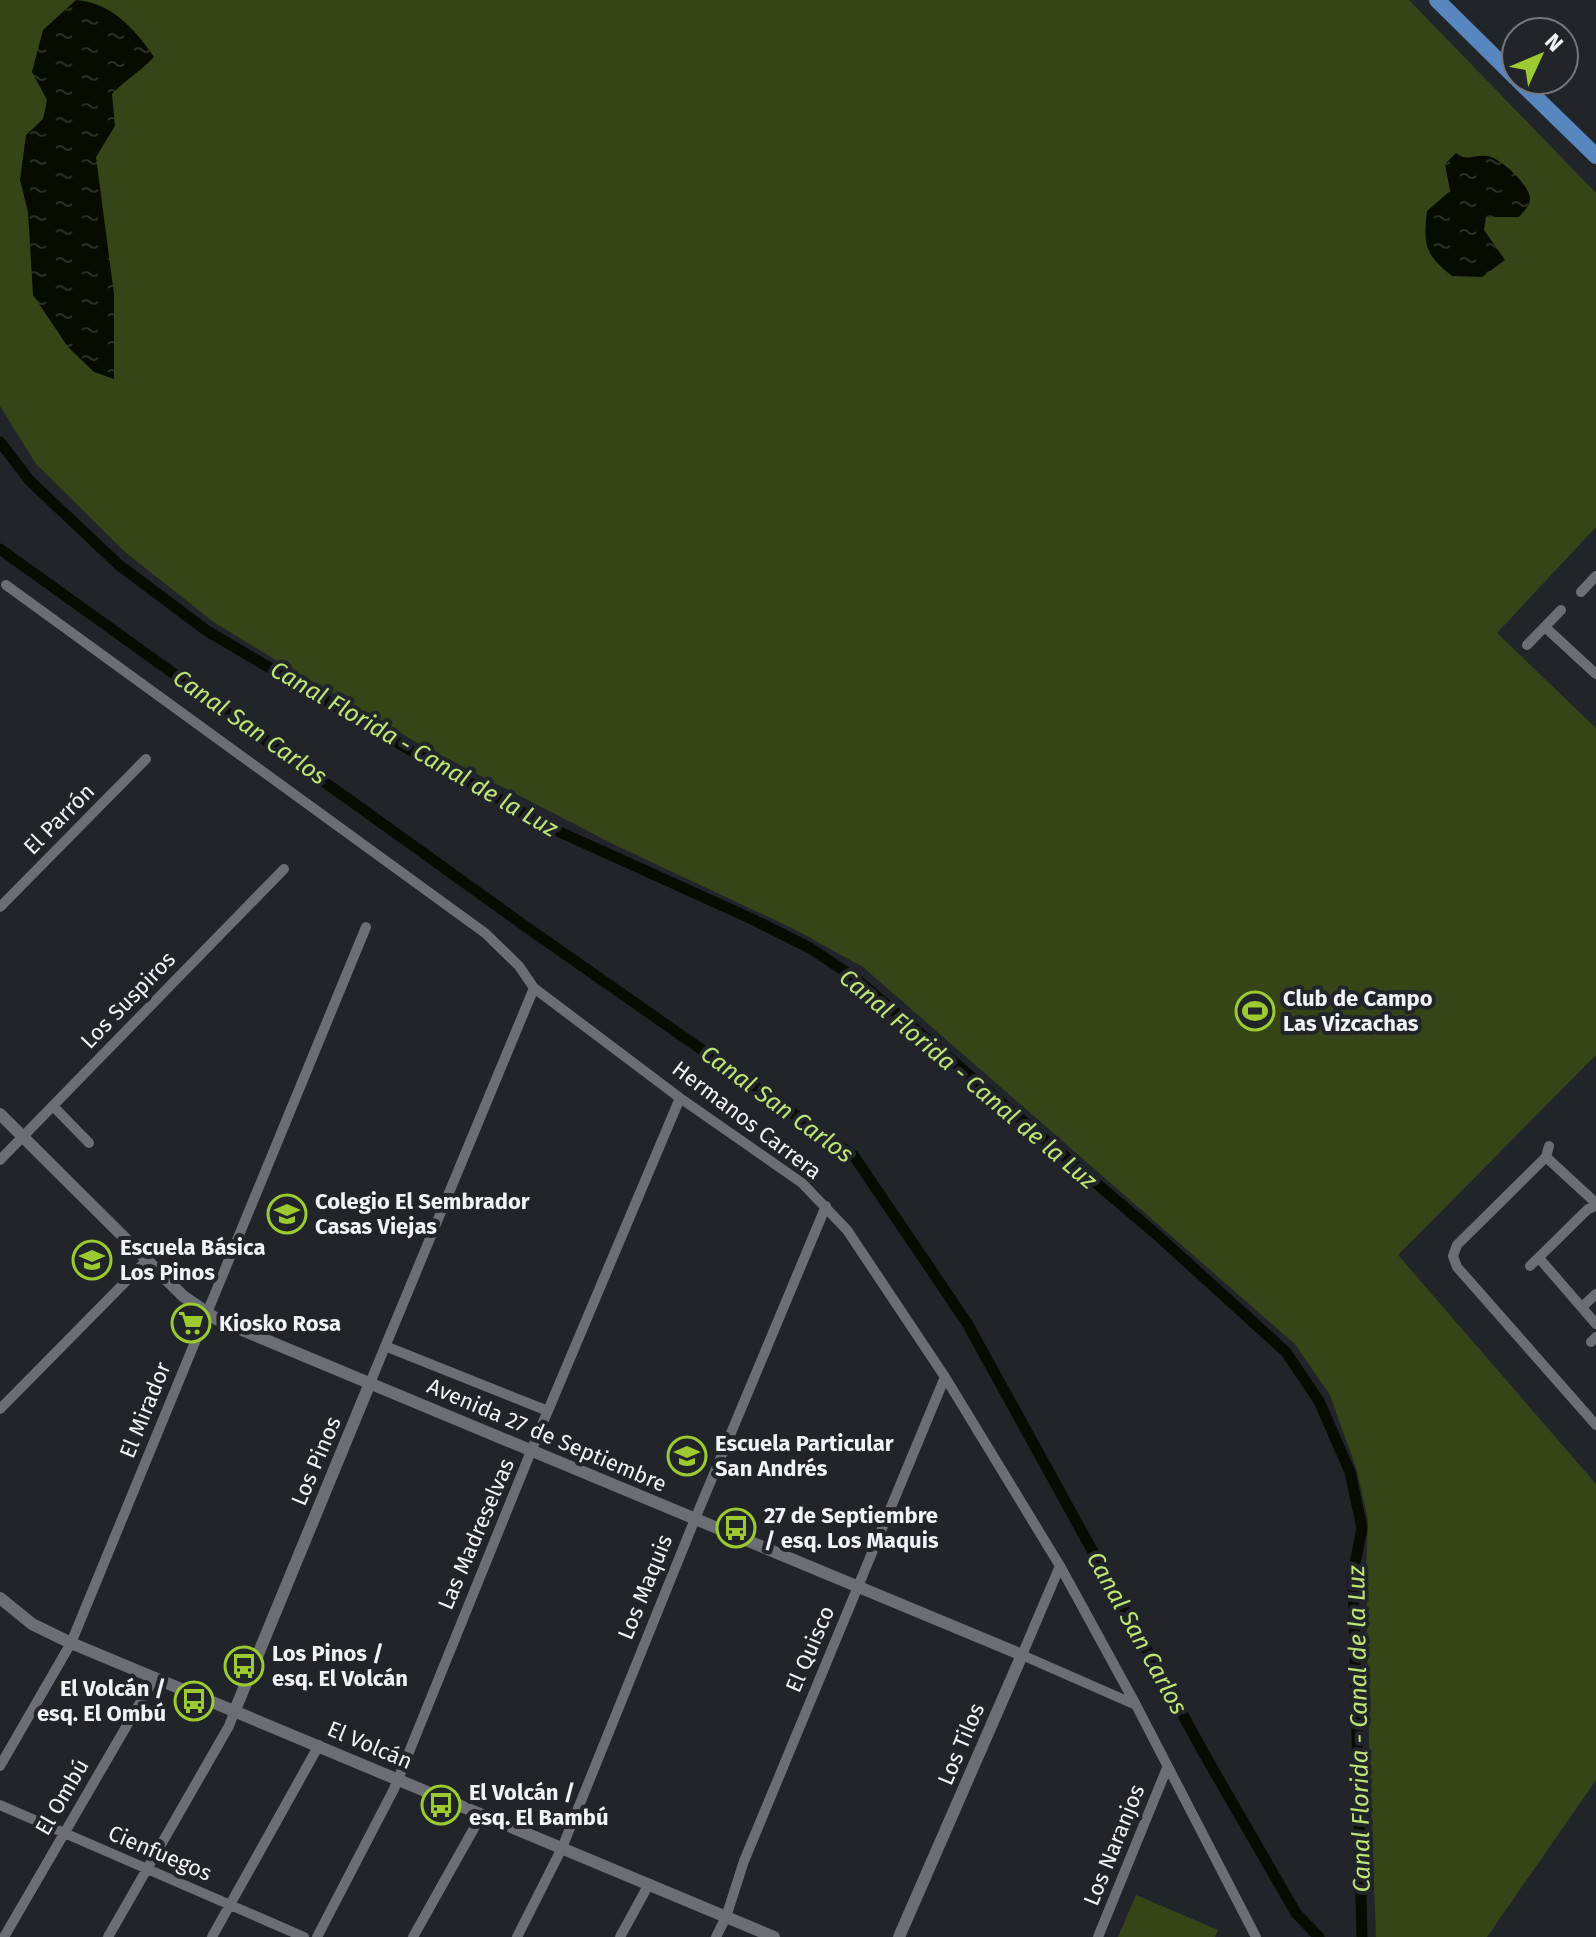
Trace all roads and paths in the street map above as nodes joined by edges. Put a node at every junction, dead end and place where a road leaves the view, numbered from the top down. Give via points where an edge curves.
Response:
1 (1437, 0) edge
2 (1500, 62) edge
3 (1534, 96) edge
4 (1596, 156) edge
5 (1596, 576) edge
6 (6, 585) dead end
7 (1581, 592) dead end
8 (1561, 610) dead end
9 (1545, 627) junction
10 (1527, 645) dead end
11 (1596, 674) edge
12 (146, 759) dead end
13 (284, 869) dead end
14 (0, 907) edge
15 (366, 927) dead end
16 (534, 988) junction
17 (680, 1098) junction
18 (53, 1106) junction
19 (0, 1114) edge
20 (22, 1137) junction
21 (89, 1143) dead end
22 (0, 1160) edge
23 (1596, 1204) edge
24 (826, 1206) junction
25 (1539, 1258) junction
26 (147, 1260) junction
27 (1530, 1266) dead end
28 (1596, 1294) edge
29 (1582, 1307) junction
30 (206, 1314) junction
31 (1596, 1324) edge
32 (385, 1346) junction
33 (945, 1377) junction
34 (370, 1383) junction
35 (0, 1409) edge
36 (548, 1411) junction
37 (1596, 1425) edge
38 (532, 1451) junction
39 (695, 1519) junction
40 (1060, 1566) junction
41 (858, 1587) junction
42 (0, 1598) edge
43 (71, 1643) junction
44 (1022, 1655) junction
45 (155, 1677) junction
46 (1136, 1705) junction
47 (235, 1710) junction
48 (319, 1745) junction
49 (0, 1766) edge
50 (1167, 1768) junction
51 (397, 1778) junction
52 (0, 1805) edge
53 (482, 1814) junction
54 (64, 1833) junction
55 (562, 1848) junction
56 (148, 1869) junction
57 (649, 1884) junction
58 (230, 1905) junction
59 (726, 1917) junction
60 (4, 1937) edge
61 (108, 1937) edge
62 (212, 1937) edge
63 (304, 1937) edge
64 (317, 1937) edge
65 (413, 1937) edge
66 (517, 1937) edge
67 (620, 1937) edge
68 (716, 1937) edge
69 (774, 1937) edge
70 (899, 1937) edge
71 (1098, 1937) edge
72 (1256, 1937) edge

1 - 2 main road
3 - 4 main road
5 - 7 street
6 - 16 street, Hermanos Carrera via 477,927 519,966
8 - 9 street
9 - 10 street
9 - 11 street
12 - 14 street, El Parrón
13 - 18 street, Los Suspiros
15 - 30 street, El Mirador
16 - 17 street, Hermanos Carrera
16 - 32 street, Los Pinos
17 - 24 street, Hermanos Carrera via 802,1183
17 - 36 street, Las Madreselvas
18 - 20 street, Los Suspiros
18 - 21 street
19 - 20 street, Avenida 27 de Septiembre
20 - 22 street, Los Suspiros
20 - 26 street, Avenida 27 de Septiembre
23 - 25 street
23 - 37 street via 1547,1152 1457,1245 1453,1256 1457,1267
24 - 33 street, Hermanos Carrera
24 - 39 street, Los Maquis
25 - 27 street
25 - 29 street
26 - 30 street, Avenida 27 de Septiembre
26 - 35 street
28 - 29 street
29 - 31 street
30 - 34 street, Avenida 27 de Septiembre
30 - 43 street, El Mirador
32 - 34 street, Los Pinos
32 - 36 street
33 - 40 street, Hermanos Carrera
33 - 41 street, El Quisco
34 - 38 street, Avenida 27 de Septiembre
34 - 47 street, Los Pinos
36 - 38 street, Las Madreselvas
38 - 39 street, Avenida 27 de Septiembre
38 - 51 street, Las Madreselvas
39 - 41 street, Avenida 27 de Septiembre
39 - 55 street, Los Maquis
40 - 44 street, Los Tilos
40 - 46 street, Hermanos Carrera
41 - 44 street, Avenida 27 de Septiembre
41 - 59 street, El Quisco via 744,1861
42 - 43 street, El Volcán via 32,1624
43 - 45 street, El Volcán
43 - 49 street, El Mirador
44 - 46 street, Avenida 27 de Septiembre
44 - 70 street, Los Tilos
45 - 47 street, El Volcán
45 - 54 street, El Ombú
46 - 50 street, Hermanos Carrera
47 - 48 street, El Volcán
47 - 56 street, Los Pinos
48 - 51 street, El Volcán
48 - 58 street
50 - 71 street, Los Naranjos
50 - 72 street, Hermanos Carrera
51 - 53 street, El Volcán
51 - 64 street, Las Madreselvas
52 - 54 street, Cienfuegos
53 - 55 street, El Volcán
53 - 65 street
54 - 56 street, Cienfuegos
54 - 60 street, El Ombú
55 - 57 street, El Volcán
55 - 66 street, Los Maquis
56 - 58 street, Cienfuegos
56 - 61 street, Los Pinos
57 - 59 street, El Volcán
57 - 67 street
58 - 62 street
58 - 63 street, Cienfuegos
59 - 68 street, El Quisco
59 - 69 street, El Volcán

